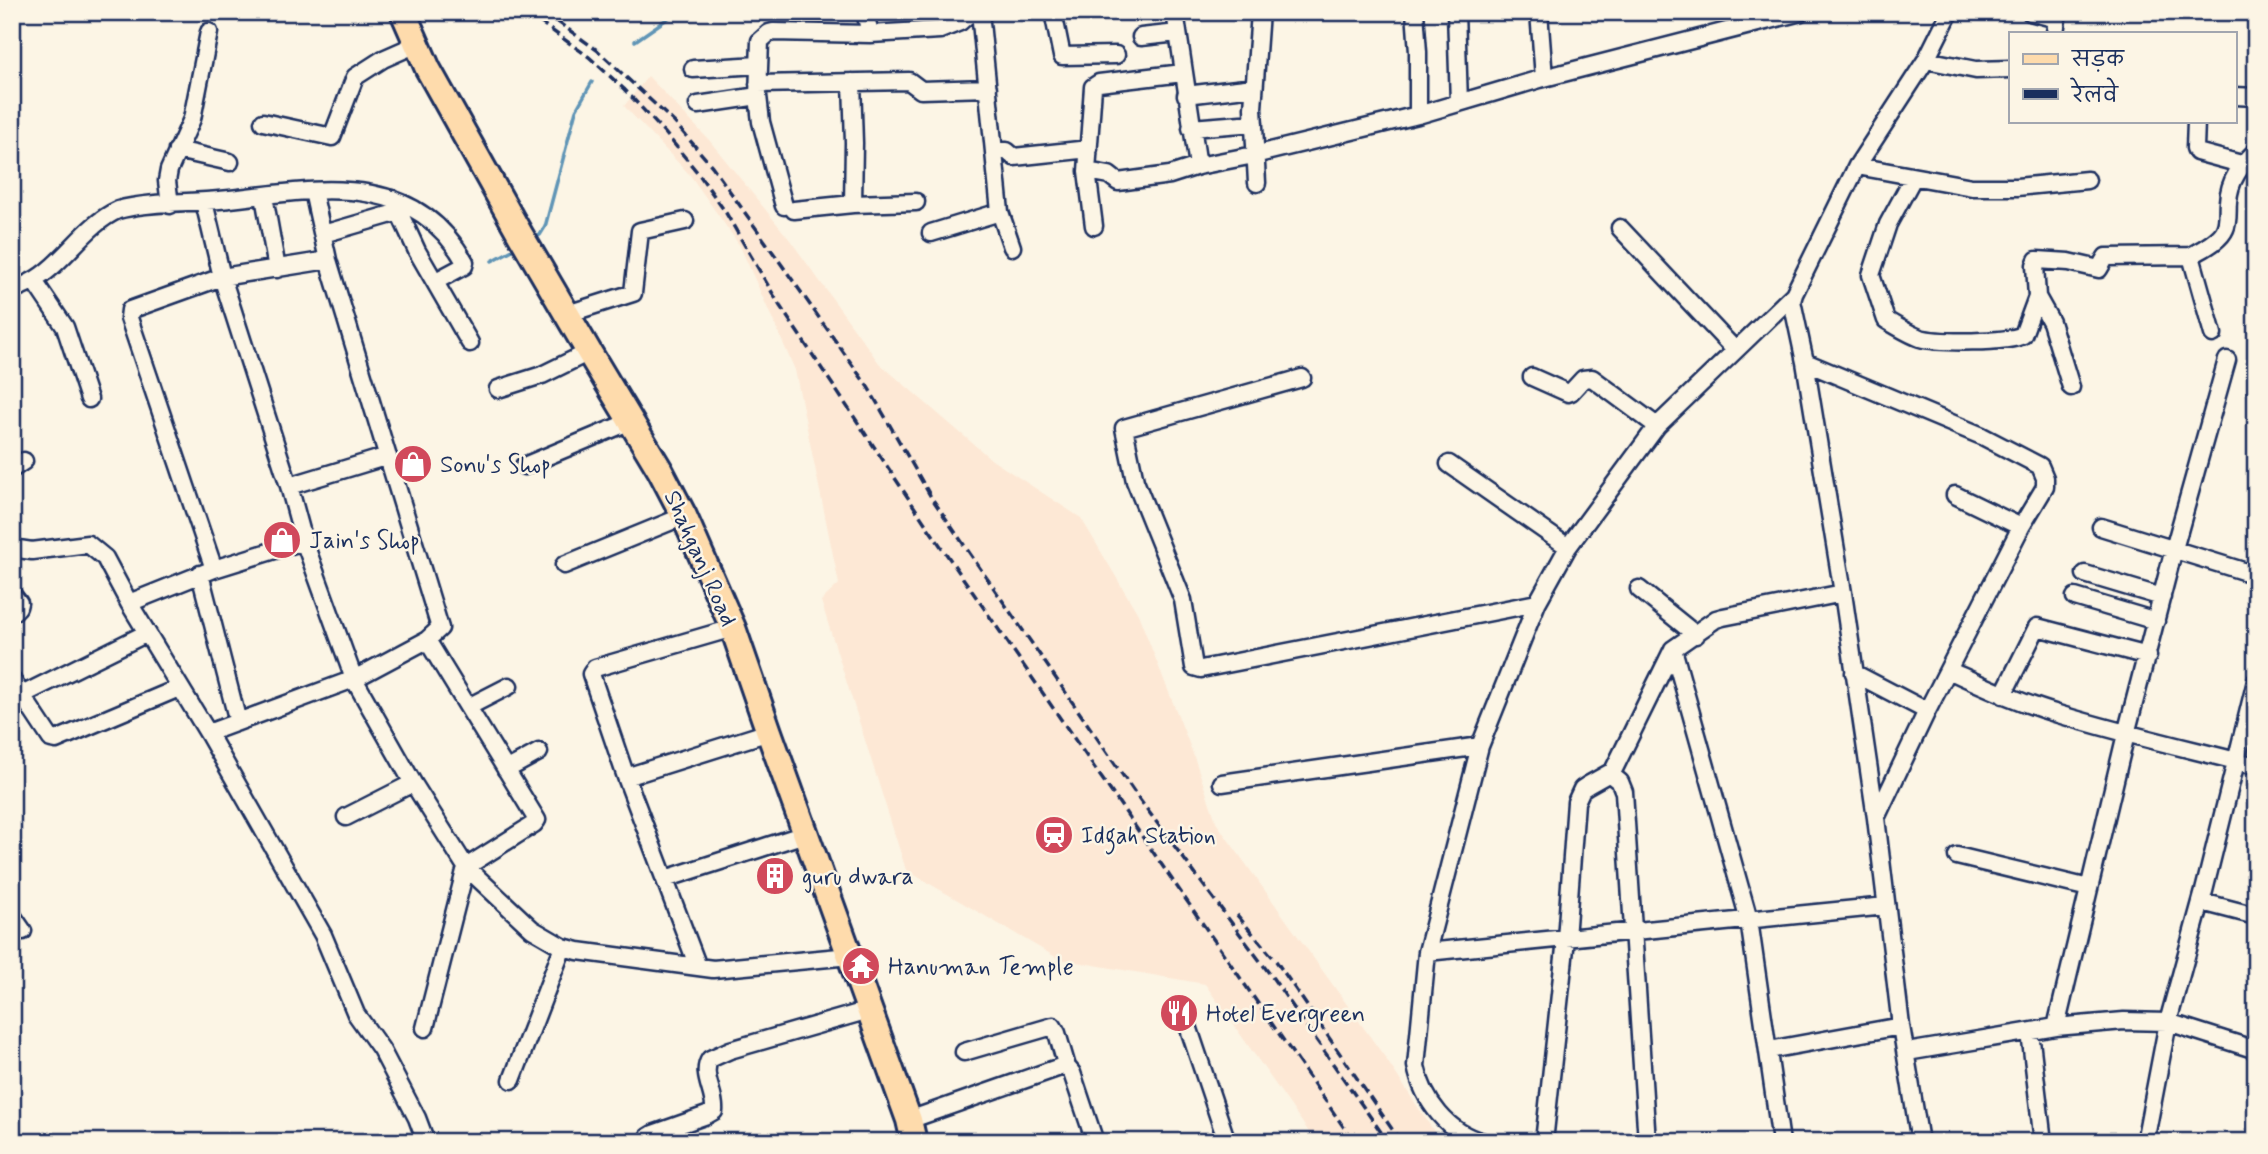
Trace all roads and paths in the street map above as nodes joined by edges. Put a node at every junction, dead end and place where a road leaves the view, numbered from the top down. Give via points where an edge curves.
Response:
1 (403, 12) edge
2 (864, 12) edge
3 (971, 12) edge
4 (980, 12) edge
5 (1053, 12) edge
6 (1175, 12) edge
7 (1259, 12) edge
8 (1415, 12) edge
9 (1456, 12) edge
10 (1539, 12) edge
11 (1801, 12) edge
12 (1950, 12) edge
13 (2030, 12) edge
14 (209, 32) dead end
15 (2055, 32) edge
16 (1178, 33) junction
17 (870, 34) junction
18 (1141, 37) dead end
19 (417, 44) junction
20 (1116, 55) dead end
21 (1926, 60) junction
22 (759, 65) junction
23 (693, 69) dead end
24 (2009, 69) edge
25 (1183, 73) junction
26 (1544, 78) junction
27 (852, 82) junction
28 (1254, 87) junction
29 (988, 88) junction
30 (758, 90) junction
31 (1186, 94) junction
32 (2236, 96) edge
33 (2256, 97) edge
34 (1459, 103) junction
35 (698, 105) dead end
36 (1418, 115) junction
37 (263, 122) dead end
38 (2196, 122) edge
39 (1254, 123) junction
40 (1191, 128) junction
41 (1089, 149) junction
42 (177, 150) junction
43 (994, 151) junction
44 (2256, 151) edge
45 (1254, 155) junction
46 (230, 162) dead end
47 (2241, 164) junction
48 (1198, 166) junction
49 (1857, 166) junction
50 (1087, 171) junction
51 (1913, 178) junction
52 (2087, 180) dead end
53 (1257, 183) dead end
54 (313, 191) junction
55 (264, 196) junction
56 (204, 202) junction
57 (916, 202) dead end
58 (853, 204) junction
59 (170, 205) junction
60 (396, 205) junction
61 (1000, 212) junction
62 (685, 221) dead end
63 (1094, 226) dead end
64 (1620, 228) dead end
65 (931, 233) dead end
66 (323, 234) junction
67 (1012, 247) dead end
68 (2191, 256) junction
69 (328, 260) junction
70 (276, 269) junction
71 (222, 277) junction
72 (34, 281) junction
73 (436, 281) junction
74 (12, 290) edge
75 (1794, 294) junction
76 (2038, 297) junction
77 (567, 314) junction
78 (2213, 334) dead end
79 (470, 343) dead end
80 (1734, 349) junction
81 (589, 352) junction
82 (2227, 360) dead end
83 (1805, 362) junction
84 (1532, 377) dead end
85 (1302, 378) dead end
86 (2071, 387) dead end
87 (498, 390) dead end
88 (89, 399) dead end
89 (631, 421) junction
90 (1657, 426) junction
91 (388, 456) junction
92 (1449, 464) dead end
93 (524, 466) dead end
94 (289, 486) junction
95 (1955, 495) dead end
96 (684, 516) junction
97 (2021, 527) junction
98 (2101, 527) dead end
99 (304, 541) junction
100 (1568, 547) junction
101 (12, 548) edge
102 (2174, 549) junction
103 (564, 565) dead end
104 (207, 572) junction
105 (2085, 574) dead end
106 (2256, 575) edge
107 (1639, 589) dead end
108 (1843, 593) junction
109 (12, 594) edge
110 (2075, 597) dead end
111 (2162, 597) junction
112 (129, 603) junction
113 (1537, 603) junction
114 (12, 612) edge
115 (2157, 621) junction
116 (733, 628) junction
117 (147, 634) junction
118 (1696, 635) junction
119 (427, 640) junction
120 (1674, 649) junction
121 (2148, 656) junction
122 (1948, 670) junction
123 (1854, 673) junction
124 (354, 678) junction
125 (12, 680) edge
126 (2256, 681) edge
127 (509, 686) dead end
128 (179, 688) junction
129 (22, 695) junction
130 (2003, 695) junction
131 (468, 707) junction
132 (1927, 711) junction
133 (238, 722) junction
134 (769, 732) junction
135 (208, 733) junction
136 (2126, 734) junction
137 (1480, 746) junction
138 (538, 752) dead end
139 (2236, 761) junction
140 (2256, 766) edge
141 (506, 770) junction
142 (1610, 774) junction
143 (626, 777) junction
144 (413, 783) junction
145 (1222, 783) dead end
146 (346, 817) dead end
147 (1876, 818) junction
148 (805, 834) junction
149 (1957, 856) dead end
150 (466, 867) junction
151 (665, 879) junction
152 (2089, 888) junction
153 (2202, 902) junction
154 (1886, 906) junction
155 (12, 915) edge
156 (2256, 916) edge
157 (1749, 920) junction
158 (23, 930) dead end
159 (1634, 931) junction
160 (1566, 939) junction
161 (563, 947) junction
162 (1427, 951) junction
163 (850, 956) junction
164 (698, 967) junction
165 (869, 1010) junction
166 (2168, 1022) junction
167 (1188, 1026) dead end
168 (1901, 1026) junction
169 (2056, 1027) junction
170 (425, 1028) dead end
171 (2030, 1032) junction
172 (1769, 1050) junction
173 (2256, 1050) edge
174 (964, 1052) dead end
175 (1907, 1052) junction
176 (1067, 1067) junction
177 (512, 1080) dead end
178 (912, 1131) edge
179 (426, 1142) edge
180 (646, 1142) edge
181 (1095, 1142) edge
182 (1227, 1142) edge
183 (1483, 1142) edge
184 (1544, 1142) edge
185 (1647, 1142) edge
186 (1781, 1142) edge
187 (1920, 1142) edge
188 (2042, 1142) edge
189 (2145, 1142) edge

1 - 19 main road, Shahganj Road
2 - 17 street
3 - 17 street via 940,30
4 - 29 street
5 - 20 street via 1062,56
6 - 16 street
7 - 28 street
8 - 36 street
9 - 34 street
10 - 26 street
11 - 26 street
12 - 21 street
13 - 15 street via 2057,19
14 - 42 street via 194,112
16 - 18 street
16 - 25 street
17 - 22 street via 769,33 760,41
19 - 37 street via 355,77 332,138
19 - 77 main road, Shahganj Road
21 - 24 street via 1976,70
21 - 49 street
22 - 23 street
22 - 30 street
25 - 31 street
25 - 41 street via 1095,84
26 - 34 street
27 - 29 street via 909,81 921,90
27 - 30 street
27 - 58 street
28 - 31 street
28 - 39 street
29 - 43 street
30 - 35 street
30 - 58 street via 761,122 789,208
31 - 40 street
32 - 33 street
34 - 36 street
36 - 45 street
38 - 47 street via 2197,152
39 - 40 street
39 - 45 street
40 - 48 street
41 - 43 street via 1016,156 1007,150
41 - 50 street
42 - 46 street
42 - 59 street via 168,174
43 - 61 street
44 - 47 street
45 - 48 street
45 - 53 street
47 - 68 street via 2228,195 2225,230
48 - 50 street via 1120,182
49 - 51 street
49 - 75 street
50 - 63 street
51 - 52 street via 1972,187
51 - 76 street via 1888,224 1871,275 1886,320 1922,338 2018,338 2026,331
54 - 55 street
54 - 60 street via 368,193
54 - 66 street
55 - 56 street
55 - 70 street
56 - 59 street
56 - 71 street
57 - 58 street
59 - 72 street via 108,214
60 - 66 street
60 - 73 street
60 - 73 street via 415,209 439,226 465,261
61 - 65 street
61 - 67 street
62 - 77 street via 640,231 633,292
64 - 80 street
66 - 69 street
68 - 76 street via 2106,257 2099,269 2037,261
68 - 78 street
69 - 70 street
69 - 91 street
70 - 71 street
71 - 94 street
71 - 104 street via 134,307 129,314
72 - 74 street
72 - 88 street via 65,327
73 - 79 street
75 - 80 street
75 - 83 street
76 - 86 street via 2052,322
77 - 81 main road, Shahganj Road
80 - 90 street
81 - 87 street
81 - 89 main road, Shahganj Road
82 - 102 street
83 - 97 street via 1982,436 2040,466 2045,487
83 - 108 street
84 - 90 street via 1568,393 1583,379 1592,378
85 - 113 street via 1124,428 1135,481 1183,600 1194,667
89 - 93 street
89 - 96 main road, Shahganj Road
90 - 100 street
91 - 94 street
91 - 119 street via 440,626
92 - 100 street
94 - 99 street
95 - 97 street
96 - 103 street
96 - 116 main road, Shahganj Road
97 - 122 street
98 - 102 street
99 - 104 street
99 - 124 street
100 - 113 street
101 - 112 street via 32,551 88,544 105,558
102 - 106 street
102 - 111 street
104 - 112 street
104 - 133 street
105 - 111 street
107 - 118 street
108 - 118 street via 1723,617
108 - 123 street
109 - 114 street via 19,603
110 - 115 street
111 - 115 street
112 - 117 street
113 - 137 street
115 - 121 street
116 - 134 main road, Shahganj Road
116 - 143 street via 593,670 591,678
117 - 128 street
117 - 129 street
118 - 120 street
119 - 124 street
119 - 131 street
120 - 142 street
120 - 157 street
121 - 130 street via 2037,626
121 - 136 street
122 - 130 street
122 - 132 street
123 - 132 street
123 - 147 street
124 - 133 street
124 - 144 street
125 - 129 street
126 - 139 street
127 - 131 street
128 - 129 street via 60,740 51,739
128 - 135 street
130 - 136 street
131 - 141 street
132 - 147 street
133 - 135 street
134 - 143 street
134 - 148 main road, Shahganj Road
135 - 179 street via 323,935 356,1014 381,1049
136 - 139 street
136 - 152 street
137 - 145 street
137 - 162 street
138 - 141 street
139 - 140 street
139 - 153 street
141 - 150 street via 536,822
142 - 159 street via 1624,792
142 - 160 street via 1582,789 1576,802
143 - 151 street
144 - 146 street
144 - 150 street
147 - 154 street
148 - 151 street
148 - 163 main road, Shahganj Road
149 - 152 street
150 - 161 street via 518,918
150 - 170 street
151 - 164 street
152 - 169 street
153 - 156 street
153 - 166 street
154 - 157 street
154 - 168 street
155 - 158 street
157 - 159 street
157 - 172 street
159 - 160 street
159 - 185 street
160 - 162 street
160 - 184 street
161 - 164 street
161 - 177 street
162 - 183 street via 1416,1066 1419,1080 1446,1121
163 - 164 street
163 - 165 main road, Shahganj Road
165 - 178 main road, Shahganj Road
165 - 180 street via 710,1059 706,1066 714,1111 653,1134
166 - 169 street
166 - 173 street
166 - 189 street
167 - 182 street
168 - 172 street
168 - 175 street
169 - 171 street
171 - 175 street
171 - 188 street
172 - 186 street
174 - 176 street via 1053,1026
175 - 187 street
176 - 178 street
176 - 181 street

